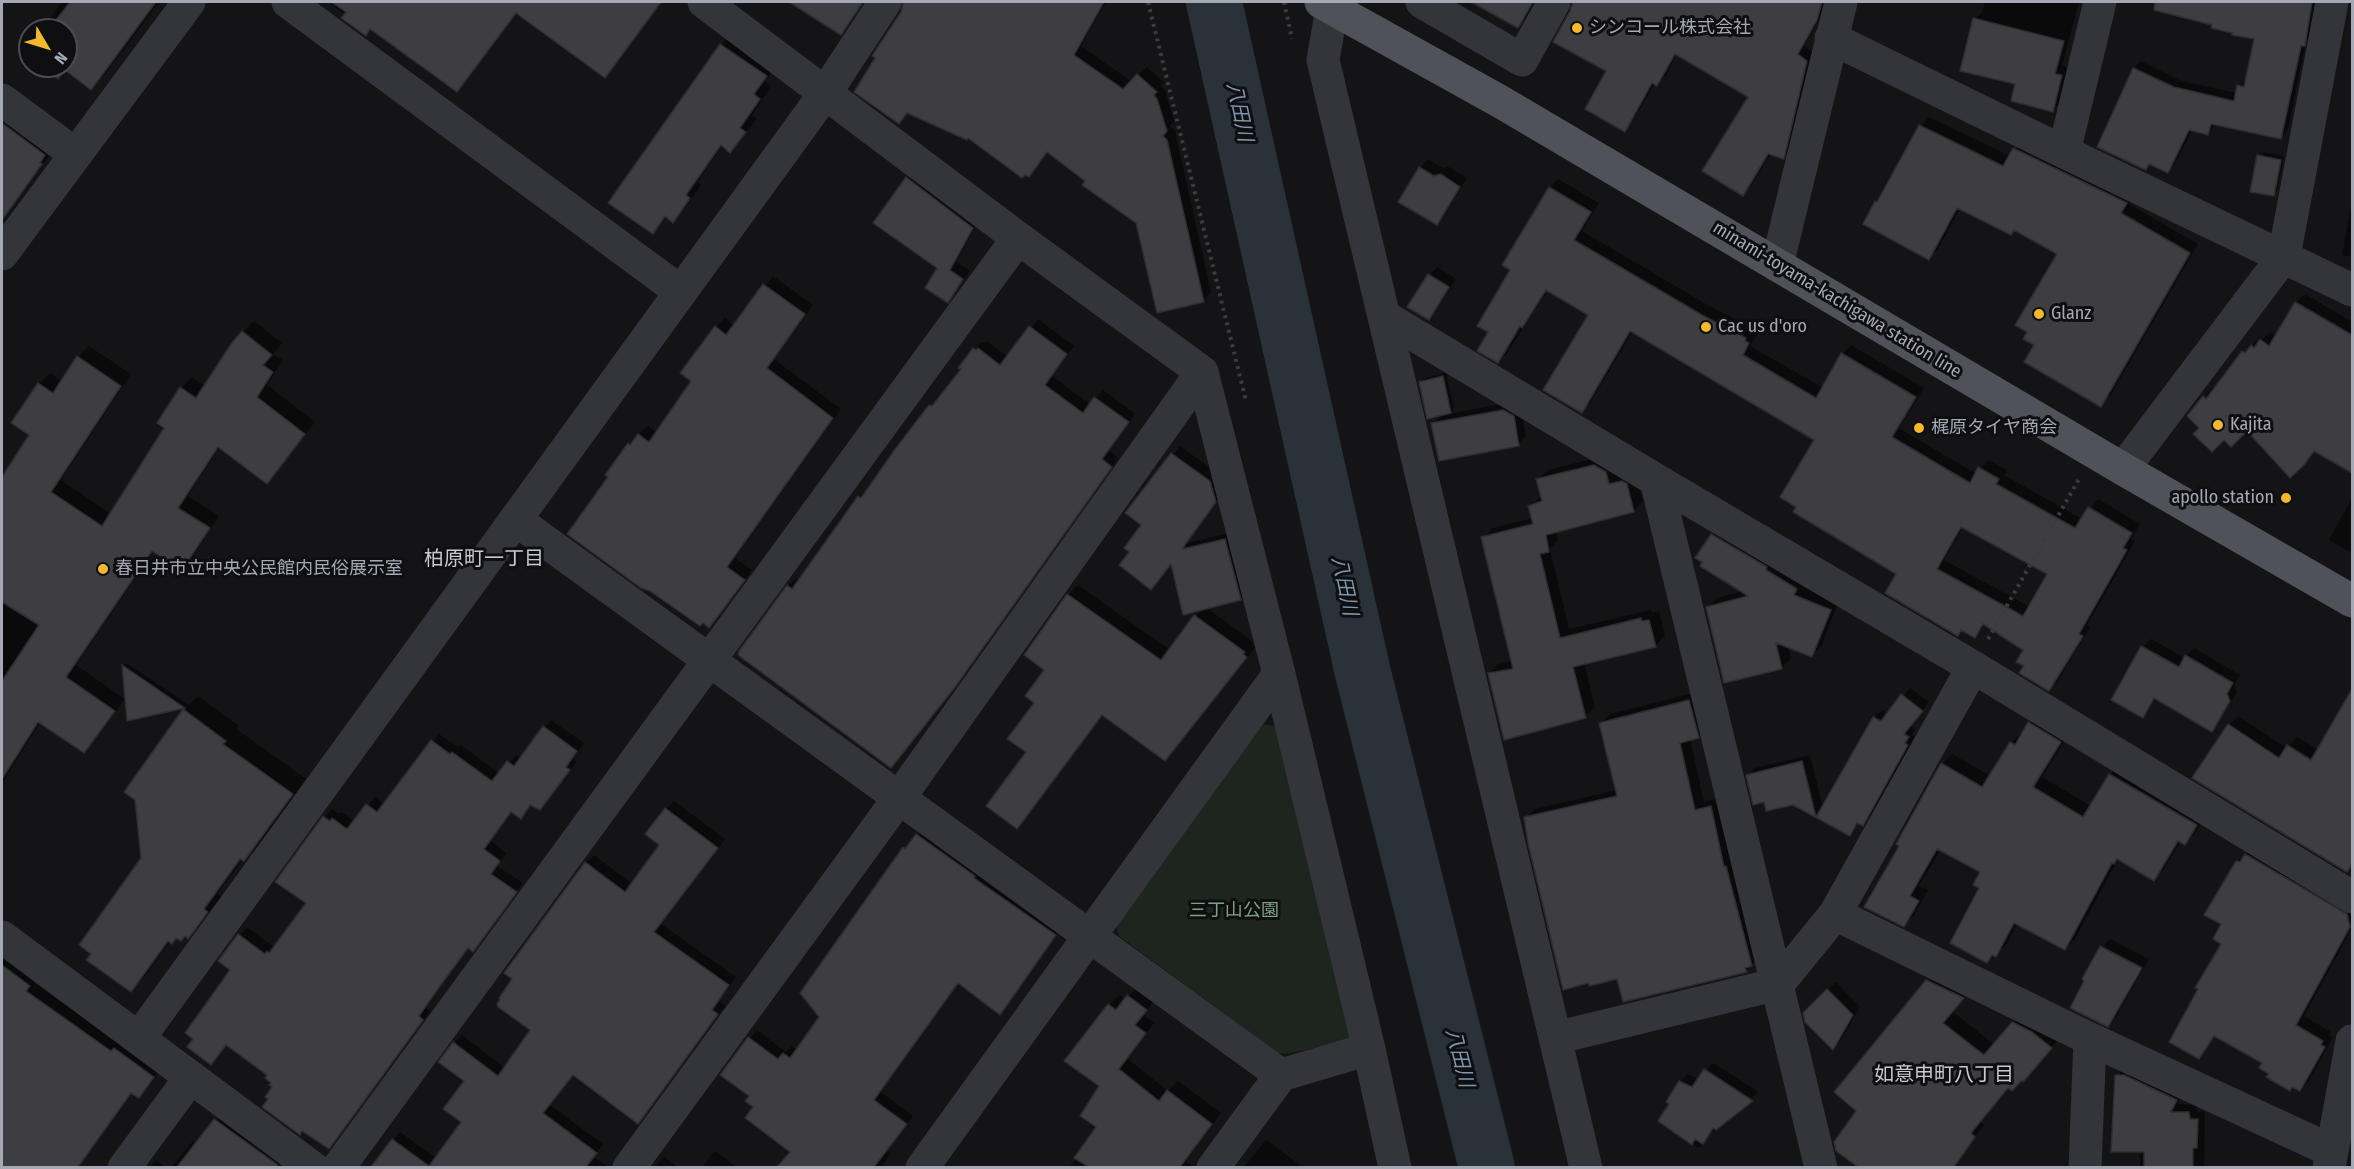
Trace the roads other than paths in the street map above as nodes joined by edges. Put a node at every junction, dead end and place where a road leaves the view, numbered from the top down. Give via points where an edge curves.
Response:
1 (189, 2) edge
2 (288, 2) edge
3 (704, 2) edge
4 (885, 2) edge
5 (1422, 2) edge
6 (1554, 2) edge
7 (1841, 2) edge
8 (2100, 2) edge
9 (2332, 2) edge
10 (1326, 5) edge
11 (1831, 38) junction
12 (826, 92) junction
13 (2, 100) edge
14 (2064, 152) junction
15 (75, 154) junction
16 (1018, 238) junction
17 (2, 254) edge
18 (2284, 256) junction
19 (1777, 265) junction
20 (2352, 290) edge
21 (681, 292) junction
22 (1385, 317) junction
23 (1202, 372) junction
24 (2123, 469) junction
25 (1656, 480) junction
26 (516, 520) junction
27 (2352, 602) edge
28 (708, 660) junction
29 (1972, 667) junction
30 (1279, 674) junction
31 (899, 798) junction
32 (2352, 897) edge
33 (1835, 914) junction
34 (1089, 936) junction
35 (2, 937) edge
36 (1778, 984) junction
37 (139, 1038) junction
38 (1555, 1038) junction
39 (2090, 1039) junction
40 (2352, 1041) edge
41 (1369, 1049) junction
42 (1281, 1075) junction
43 (191, 1077) junction
44 (2331, 1159) edge
45 (124, 1167) edge
46 (313, 1167) edge
47 (338, 1167) edge
48 (629, 1167) edge
49 (922, 1167) edge
50 (1213, 1167) edge
51 (1395, 1167) edge
52 (1586, 1167) edge
53 (1821, 1167) edge
54 (2085, 1167) edge

1 - 15 street
2 - 21 street
3 - 12 street
4 - 12 street
5 - 6 street via 1522,60
7 - 11 street
8 - 14 street
9 - 18 street
10 - 19 main road, minami-toyama-kachigawa station line via 1501,102
10 - 22 street via 1323,60
11 - 14 street
11 - 19 street
12 - 16 street
12 - 21 street
13 - 15 street
14 - 18 street
15 - 17 street
16 - 23 street
16 - 28 street
18 - 20 street
18 - 24 street
19 - 24 main road, minami-toyama-kachigawa station line
21 - 26 street
22 - 25 street
22 - 38 street
23 - 30 street
23 - 31 street
24 - 27 main road, minami-toyama-kachigawa station line
25 - 29 street
25 - 36 street
26 - 28 street
26 - 37 street
28 - 31 street
28 - 47 street
29 - 32 street
29 - 33 street
30 - 34 street
30 - 41 street
31 - 34 street
31 - 48 street
33 - 36 street
33 - 39 street
34 - 42 street
34 - 49 street
35 - 37 street
36 - 38 street
36 - 53 street
37 - 43 street
38 - 52 street
39 - 44 street
39 - 54 street
40 - 44 street
41 - 42 street
41 - 51 street
42 - 50 street
43 - 45 street
43 - 46 street

